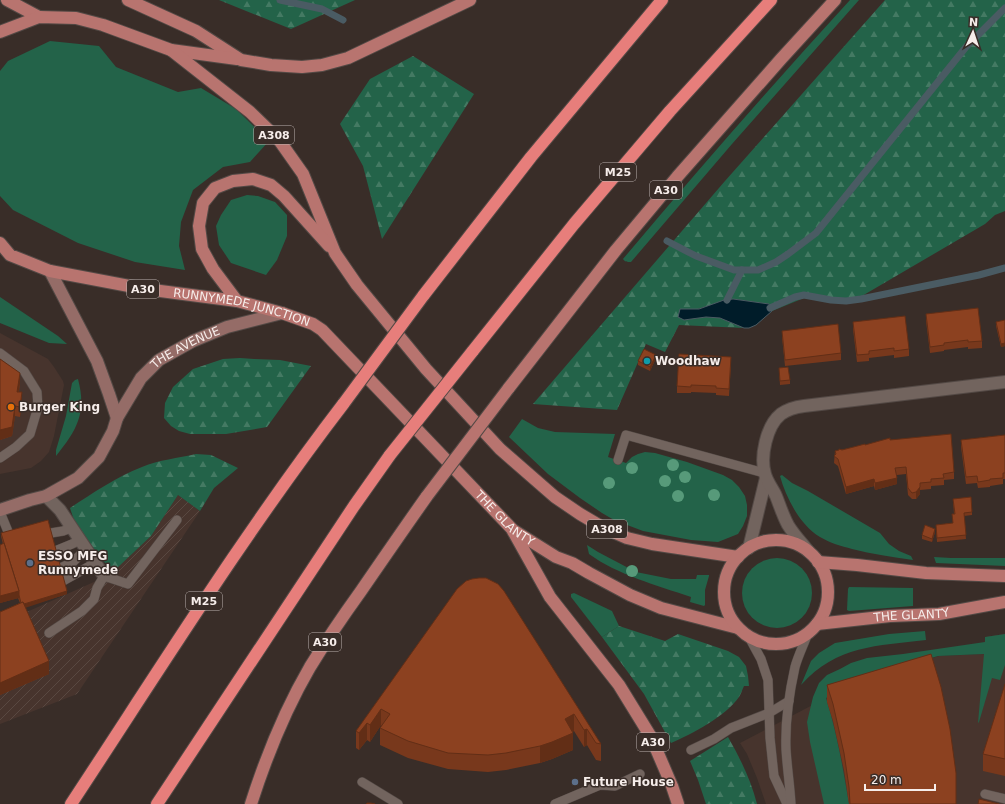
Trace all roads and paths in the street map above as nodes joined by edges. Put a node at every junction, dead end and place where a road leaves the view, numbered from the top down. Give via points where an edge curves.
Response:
1 (7, 0) edge
2 (128, 0) edge
3 (470, 0) edge
4 (662, 0) edge
5 (771, 0) edge
6 (835, 0) edge
7 (39, 17) junction
8 (0, 32) edge
9 (171, 50) junction
10 (241, 60) junction
11 (0, 243) edge
12 (335, 253) junction
13 (5, 254) edge
14 (50, 271) junction
15 (237, 301) junction
16 (282, 313) junction
17 (322, 330) joint
18 (0, 353) edge
19 (1005, 382) edge
20 (117, 418) junction
21 (0, 458) edge
22 (618, 460) dead end
23 (765, 476) junction
24 (46, 496) junction
25 (0, 511) edge
26 (177, 520) dead end
27 (71, 528) junction
28 (513, 530) junction
29 (9, 534) edge
30 (50, 534) edge
31 (83, 544) junction
32 (749, 548) junction
33 (55, 551) edge
34 (809, 552) junction
35 (738, 557) junction
36 (818, 562) junction
37 (95, 563) junction
38 (60, 568) edge
39 (104, 576) junction
40 (1005, 576) edge
41 (63, 581) edge
42 (1005, 602) edge
43 (817, 624) junction
44 (738, 628) junction
45 (49, 632) dead end
46 (808, 633) junction
47 (749, 637) junction
48 (789, 701) junction
49 (769, 713) junction
50 (691, 750) dead end
51 (640, 774) dead end
52 (362, 782) dead end
53 (986, 794) dead end
54 (1005, 799) edge
55 (71, 804) edge
56 (157, 804) edge
57 (251, 804) edge
58 (398, 804) edge
59 (555, 804) edge
60 (678, 804) edge
61 (787, 804) edge
62 (792, 804) edge

1 - 7 main road
2 - 10 main road via 196,32
3 - 10 main road via 348,58 322,65 302,67
4 - 55 highway, M25, bridge via 531,157 423,296 276,494
5 - 56 highway, M25, bridge via 584,212 390,455
6 - 57 main road, A30, bridge via 677,177 616,250 427,496 330,635 310,668 284,717
7 - 8 main road
7 - 9 main road via 76,18
9 - 10 main road
9 - 12 main road, A308 via 250,112 279,140 303,174
11 - 13 main road, RUNNYMEDE JUNCTION / A30
12 - 15 main road via 271,185 253,179 232,181 215,188 203,203 199,226 202,249 213,269
12 - 35 main road, A308 via 357,285 426,369 500,449 555,497 602,527 627,538
13 - 14 main road, RUNNYMEDE JUNCTION / A30
14 - 15 main road, RUNNYMEDE JUNCTION / A30 via 145,289
14 - 20 main road via 96,361
15 - 16 main road, RUNNYMEDE JUNCTION / A30
16 - 17 main road, RUNNYMEDE JUNCTION / A30 via 313,324
16 - 20 main road, THE AVENUE via 227,327 193,341 159,360 141,378
17 - 28 main road, THE GLANTY / A30
18 - 21 lane via 24,371 37,392 38,407 30,434
19 - 23 street via 788,410 777,418 768,433 764,460
20 - 24 main road, THE AVENUE via 99,457 78,478
22 - 23 lane via 626,435
23 - 32 street
23 - 34 street via 788,525
24 - 25 main road, THE AVENUE
24 - 27 street via 60,510
25 - 29 lane
26 - 39 lane via 128,584
27 - 30 lane
27 - 31 street
28 - 44 main road, THE GLANTY via 556,557 630,595 661,608
28 - 60 main road, A30 via 550,597 619,685 651,737
31 - 33 lane via 72,544
31 - 37 street
31 - 38 lane via 73,562
32 - 34 main road via 762,542 774,541 797,545
32 - 35 main road
34 - 36 main road
35 - 44 main road via 728,574 724,592 728,612
36 - 40 main road via 926,573
36 - 43 main road via 826,579 828,598
37 - 39 street
37 - 41 lane
39 - 45 lane via 94,599 82,611
42 - 43 main road, THE GLANTY via 939,614 890,616
43 - 46 main road
44 - 47 main road
46 - 47 main road via 797,640 773,644
46 - 48 lane via 796,666
47 - 49 lane via 766,675
48 - 49 lane
48 - 62 lane via 786,750
49 - 50 lane via 731,728
49 - 61 lane via 774,776
51 - 59 lane via 615,786 600,785
52 - 58 lane
53 - 54 lane

